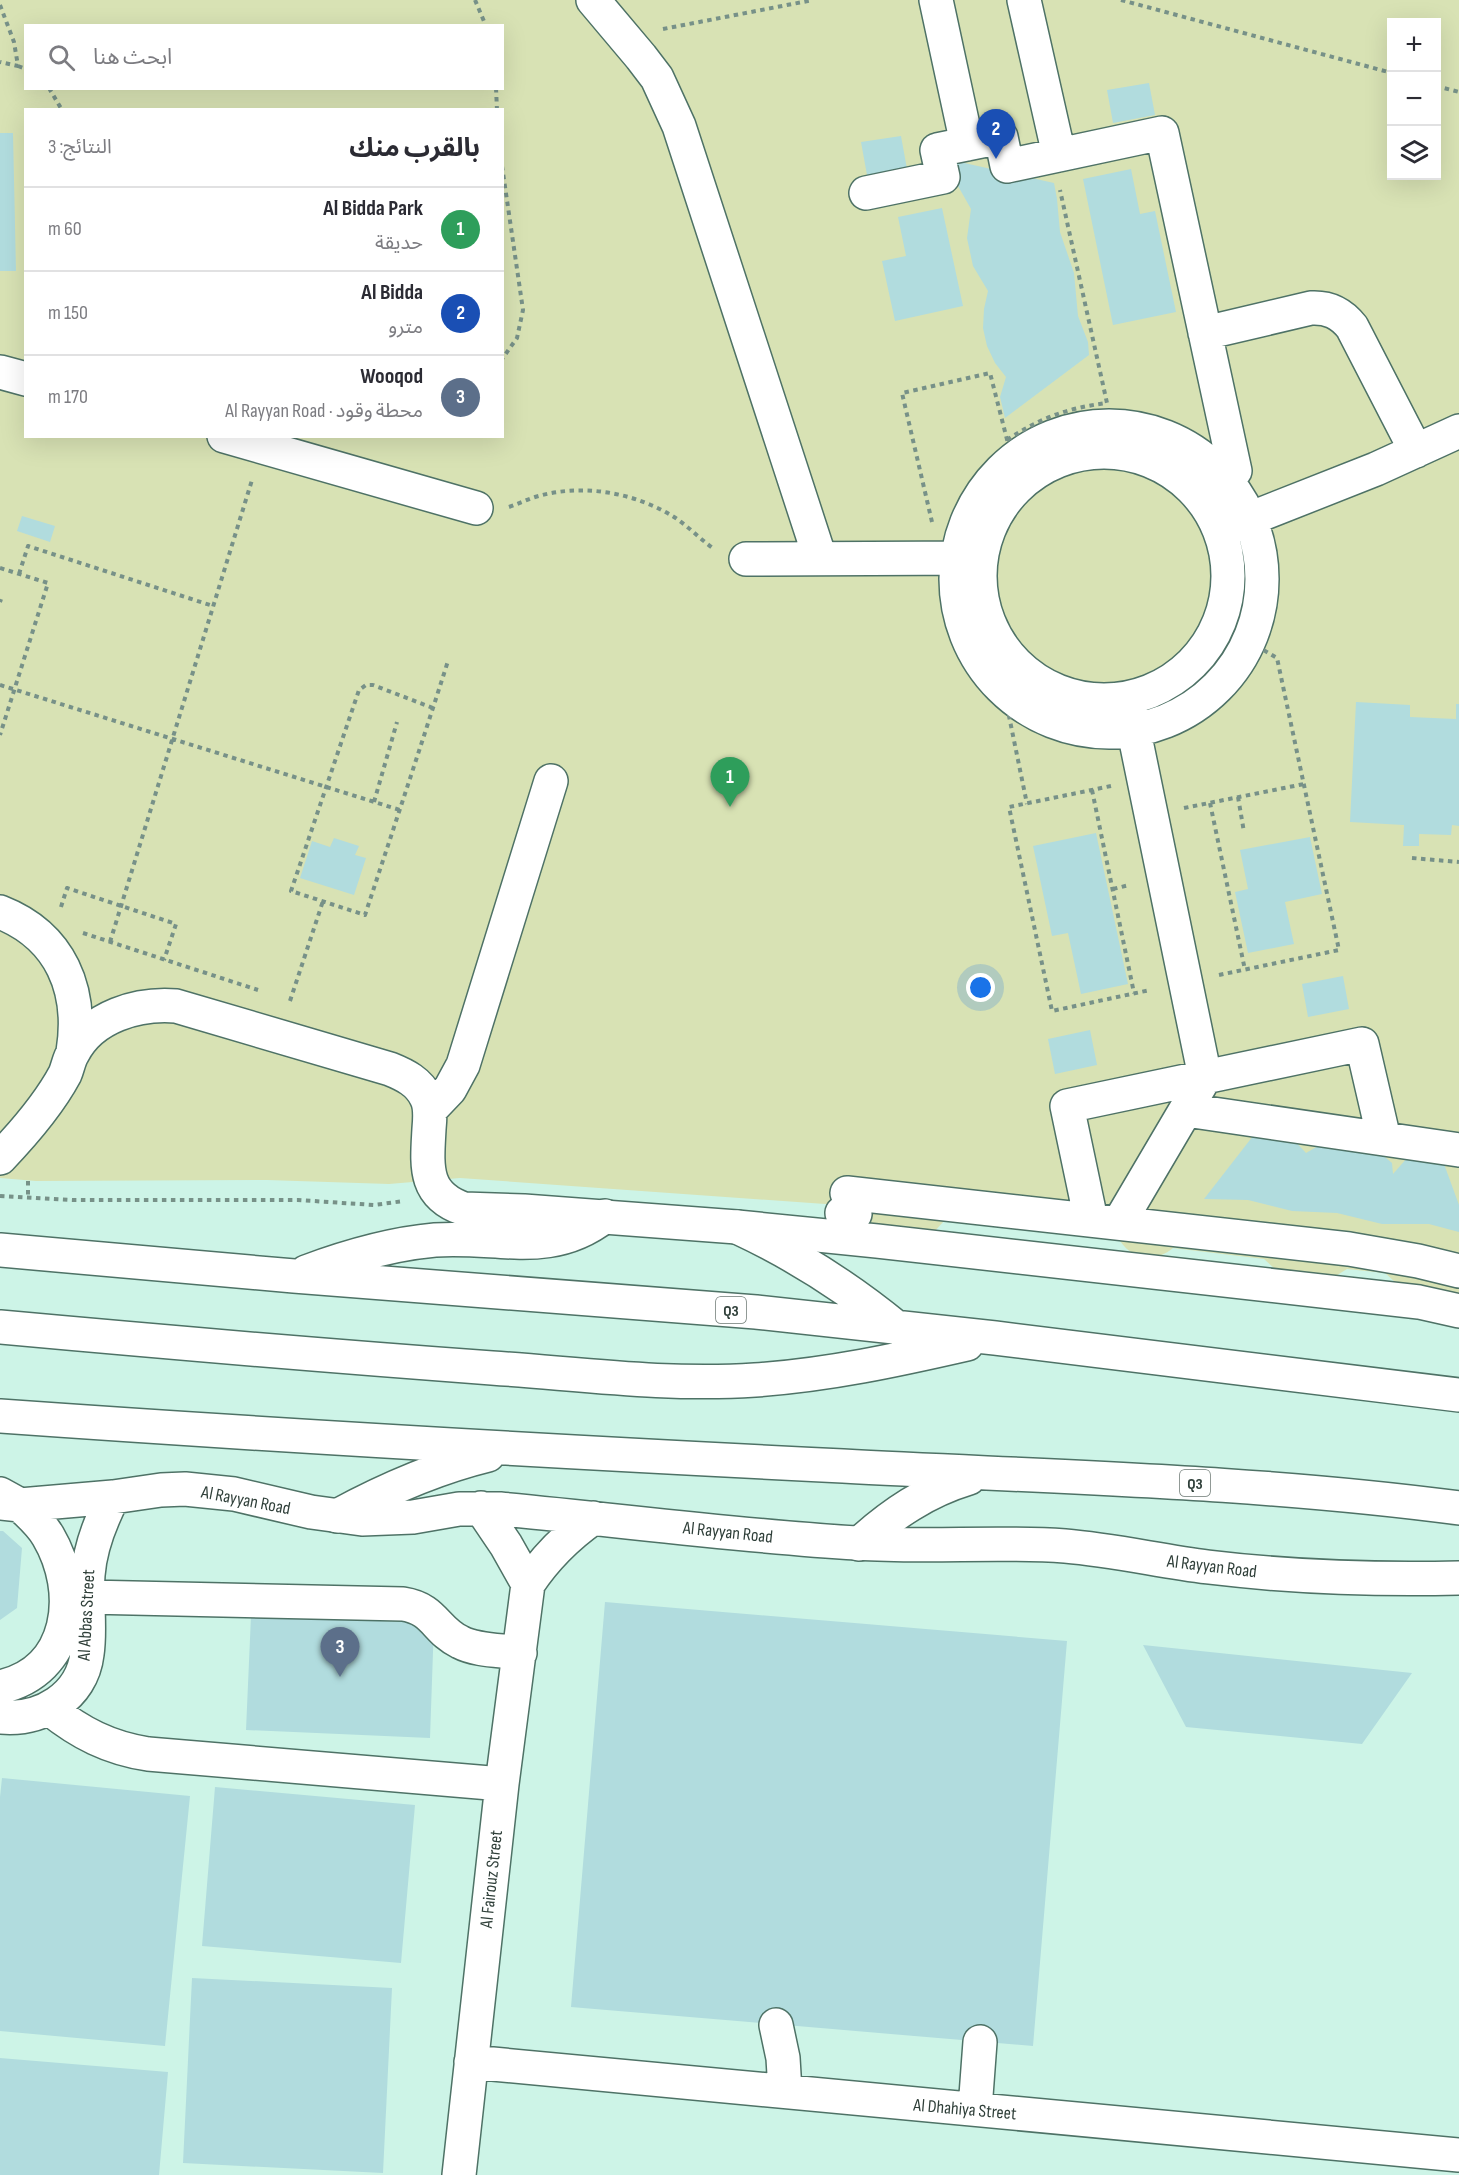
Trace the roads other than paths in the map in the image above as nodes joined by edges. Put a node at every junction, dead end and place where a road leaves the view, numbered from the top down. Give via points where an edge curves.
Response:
1 (593, 0) edge
2 (936, 0) edge
3 (1024, 0) edge
4 (967, 144) junction
5 (1056, 156) junction
6 (866, 193) dead end
7 (1205, 333) junction
8 (0, 372) edge
9 (24, 378) edge
10 (1459, 431) edge
11 (1069, 432) junction
12 (231, 438) edge
13 (1416, 452) junction
14 (1224, 478) junction
15 (476, 508) road end
16 (1251, 519) junction
17 (1219, 531) junction
18 (820, 558) junction
19 (959, 558) junction
20 (746, 559) road end
21 (1127, 698) junction
22 (1133, 730) junction
23 (542, 779) dead end
24 (0, 912) edge
25 (73, 1052) junction
26 (1205, 1077) junction
27 (425, 1099) junction
28 (1186, 1110) junction
29 (1384, 1139) junction
30 (1459, 1150) edge
31 (0, 1158) edge
32 (842, 1213) dead end
33 (605, 1216) junction
34 (1105, 1222) junction
35 (737, 1227) junction
36 (0, 1250) edge
37 (1459, 1272) edge
38 (294, 1276) junction
39 (1459, 1311) edge
40 (0, 1327) edge
41 (897, 1328) junction
42 (995, 1338) junction
43 (1459, 1395) edge
44 (0, 1416) edge
45 (513, 1449) junction
46 (985, 1473) junction
47 (113, 1497) junction
48 (1459, 1497) edge
49 (1404, 1500) junction
50 (7, 1501) edge
51 (481, 1508) junction
52 (1459, 1508) edge
53 (337, 1516) junction
54 (593, 1518) junction
55 (859, 1544) junction
56 (1459, 1578) edge
57 (528, 1584) junction
58 (77, 1598) junction
59 (520, 1653) junction
60 (0, 1687) edge
61 (50, 1709) junction
62 (0, 1717) edge
63 (502, 1784) junction
64 (776, 2025) dead end
65 (980, 2042) dead end
66 (471, 2062) junction
67 (785, 2091) junction
68 (975, 2109) junction
69 (1459, 2155) edge
70 (459, 2175) edge

1 - 18 street via 657,78 679,126
2 - 4 street
3 - 5 street
4 - 5 street via 1001,137 1007,166
4 - 6 street via 938,150 943,177
5 - 7 street via 1162,133
7 - 13 street via 1311,308 1330,309 1352,327
7 - 14 street via 1235,471
8 - 9 street
10 - 13 street
11 - 14 street via 1101,426 1142,429 1187,447
11 - 17 street via 1097,453 1143,459 1164,468 1200,498
11 - 19 street via 1050,465 1012,494 987,535
11 - 19 street via 1009,450 965,525
12 - 15 street
13 - 16 street
14 - 16 street
16 - 17 street
16 - 22 street via 1263,568 1258,618 1250,642 1237,664 1203,700 1158,724
17 - 21 street via 1228,585 1216,630 1204,650 1170,681
18 - 19 street
18 - 20 street
19 - 21 street via 980,582 990,627 1018,665 1036,680 1080,698
19 - 22 street via 955,584 958,610 965,634 992,679 1032,712 1056,723 1107,732
21 - 22 street
22 - 26 street
23 - 27 street via 449,1048
24 - 25 street via 33,930 62,964 76,1007
25 - 27 street via 91,1030 115,1015 143,1006 176,1006 390,1069 412,1079
25 - 31 street via 65,1074 39,1112
26 - 28 street
26 - 29 street via 1362,1044
26 - 34 street via 1067,1106
27 - 33 street via 430,1180 444,1199 465,1209
28 - 29 street
28 - 34 street
29 - 30 street
32 - 34 street via 855,1214 847,1193
33 - 35 street
33 - 38 street via 592,1226 559,1239 408,1243 378,1248
34 - 37 street via 1349,1249
35 - 39 street via 1419,1302
35 - 41 street via 837,1281
36 - 38 street, Q3
38 - 41 street, Q3 via 756,1312
40 - 42 street via 694,1382 814,1375
41 - 42 street, Q3
42 - 43 street, Q3
44 - 45 street, Q3
45 - 46 street, Q3
45 - 53 street via 440,1469
46 - 49 street, Q3 via 1139,1479
46 - 55 street via 930,1492 881,1524
47 - 50 street, Al Rayyan Road
47 - 53 street, Al Rayyan Road via 161,1490 210,1491
47 - 58 street, Al Abbas Street via 95,1535 87,1576
48 - 49 street
49 - 52 street, Q3
50 - 58 street, Al Abbas Street via 48,1534
51 - 53 street, Al Rayyan Road via 388,1520
51 - 54 street, Al Rayyan Road
51 - 57 street
54 - 55 street, Al Rayyan Road
54 - 57 street, Al Fairouz Street via 556,1547
55 - 56 street, Al Rayyan Road via 1062,1546 1273,1574
57 - 59 street, Al Fairouz Street
58 - 59 street via 413,1605 431,1615 459,1641
58 - 60 street, Al Abbas Street via 54,1650 33,1672
58 - 61 street, Al Abbas Street via 89,1641 87,1657 74,1687
59 - 63 street, Al Fairouz Street
61 - 62 street, Al Abbas Street via 19,1718
61 - 63 street via 85,1734 126,1751
63 - 66 street, Al Fairouz Street
64 - 67 street
65 - 68 street
66 - 67 street, Al Dhahiya Street
66 - 70 street, Al Fairouz Street
67 - 68 street, Al Dhahiya Street
68 - 69 street, Al Dhahiya Street

